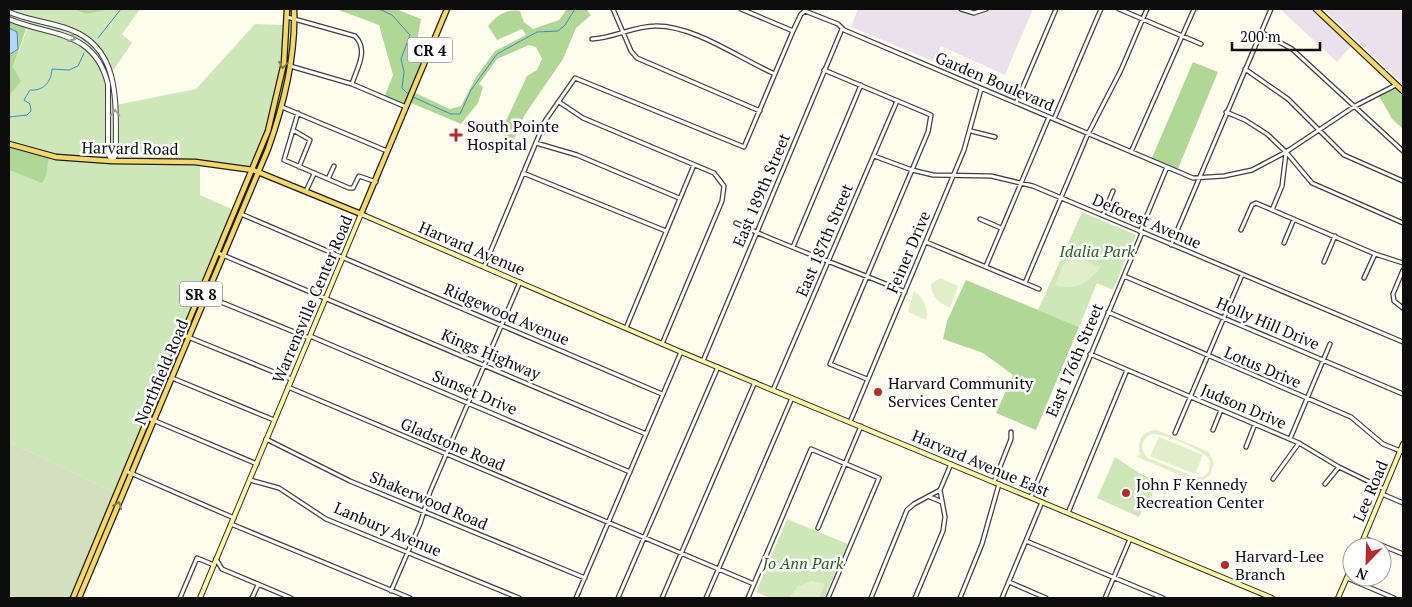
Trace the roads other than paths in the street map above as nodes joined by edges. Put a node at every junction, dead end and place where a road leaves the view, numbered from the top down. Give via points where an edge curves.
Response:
1 (287, 9) edge
2 (294, 9) edge
3 (447, 9) edge
4 (613, 9) edge
5 (741, 9) edge
6 (960, 9) edge
7 (986, 9) edge
8 (1056, 9) edge
9 (1101, 9) edge
10 (1119, 9) edge
11 (1147, 9) edge
12 (1194, 9) edge
13 (1271, 9) edge
14 (1316, 9) edge
15 (9, 12) edge
16 (287, 16) junction
17 (294, 17) junction
18 (9, 19) edge
19 (1143, 19) junction
20 (30, 20) junction
21 (56, 26) junction
22 (28, 27) junction
23 (842, 28) junction
24 (793, 31) junction
25 (55, 32) junction
26 (1261, 32) junction
27 (623, 34) junction
28 (1182, 36) junction
29 (592, 39) dead end
30 (1201, 44) dead end
31 (290, 66) junction
32 (1245, 69) junction
33 (824, 70) junction
34 (775, 74) junction
35 (352, 84) junction
36 (1396, 84) junction
37 (861, 85) junction
38 (115, 86) junction
39 (108, 87) junction
40 (981, 89) junction
41 (1403, 91) edge
42 (897, 100) junction
43 (559, 102) junction
44 (1016, 103) junction
45 (1356, 106) junction
46 (282, 107) junction
47 (406, 107) junction
48 (760, 110) junction
49 (1226, 112) junction
50 (298, 113) junction
51 (1049, 117) junction
52 (1054, 119) junction
53 (293, 130) junction
54 (1318, 130) junction
55 (971, 131) junction
56 (1089, 134) junction
57 (995, 137) dead end
58 (536, 143) junction
59 (9, 144) edge
60 (1403, 150) edge
61 (388, 152) junction
62 (1131, 152) junction
63 (1286, 152) junction
64 (874, 156) junction
65 (112, 162) junction
66 (694, 165) junction
67 (334, 166) dead end
68 (299, 167) junction
69 (1167, 167) junction
70 (253, 170) junction
71 (912, 170) junction
72 (259, 172) junction
73 (523, 173) junction
74 (314, 174) junction
75 (954, 176) junction
76 (1200, 177) junction
77 (328, 180) junction
78 (1403, 181) edge
79 (376, 182) junction
80 (1021, 182) junction
81 (306, 191) junction
82 (1113, 191) dead end
83 (679, 198) junction
84 (1060, 198) junction
85 (1272, 210) junction
86 (241, 214) junction
87 (361, 214) junction
88 (1103, 215) junction
89 (980, 219) dead end
90 (1294, 219) junction
91 (736, 223) dead end
92 (1403, 223) edge
93 (1001, 228) junction
94 (1241, 230) dead end
95 (666, 231) junction
96 (1141, 232) junction
97 (756, 233) junction
98 (1335, 236) junction
99 (926, 242) junction
100 (1284, 243) dead end
101 (1171, 245) junction
102 (792, 247) junction
103 (218, 253) junction
104 (1375, 254) junction
105 (224, 255) junction
106 (343, 257) junction
107 (829, 261) junction
108 (1324, 262) dead end
109 (1403, 263) edge
110 (986, 266) junction
111 (484, 267) junction
112 (1403, 270) edge
113 (1242, 274) junction
114 (867, 276) junction
115 (1124, 276) junction
116 (1364, 278) dead end
117 (520, 282) junction
118 (1026, 283) junction
119 (1039, 289) dead end
120 (905, 292) junction
121 (206, 296) junction
122 (326, 297) junction
123 (1403, 308) edge
124 (1108, 312) junction
125 (1223, 318) junction
126 (501, 325) junction
127 (626, 328) junction
128 (184, 334) junction
129 (189, 337) junction
130 (309, 337) junction
131 (1403, 342) edge
132 (662, 344) junction
133 (1330, 344) dead end
134 (681, 352) junction
135 (1090, 354) junction
136 (1207, 356) junction
137 (1323, 360) junction
138 (703, 361) junction
139 (483, 365) junction
140 (718, 367) junction
141 (1127, 370) junction
142 (172, 378) junction
143 (291, 379) junction
144 (868, 379) junction
145 (755, 382) junction
146 (288, 387) junction
147 (773, 390) junction
148 (662, 394) junction
149 (1403, 394) edge
150 (1190, 397) junction
151 (792, 398) junction
152 (1307, 399) junction
153 (468, 402) junction
154 (1221, 410) junction
155 (148, 418) junction
156 (274, 420) junction
157 (154, 421) junction
158 (850, 422) junction
159 (1255, 424) junction
160 (861, 426) junction
161 (1213, 430) dead end
162 (1011, 432) dead end
163 (1175, 433) dead end
164 (646, 434) junction
165 (1290, 439) junction
166 (266, 440) junction
167 (1299, 443) junction
168 (1403, 444) edge
169 (1246, 447) dead end
170 (1402, 452) edge
171 (446, 454) junction
172 (257, 464) junction
173 (845, 464) junction
174 (951, 464) junction
175 (1339, 467) junction
176 (126, 472) junction
177 (630, 472) junction
178 (132, 474) junction
179 (1273, 479) dead end
180 (250, 480) junction
181 (994, 482) junction
182 (999, 484) junction
183 (1325, 484) dead end
184 (1384, 489) junction
185 (940, 490) junction
186 (1382, 494) junction
187 (929, 497) junction
188 (1031, 497) junction
189 (943, 502) junction
190 (1042, 502) junction
191 (1403, 503) edge
192 (424, 510) junction
193 (1068, 513) junction
194 (234, 518) junction
195 (608, 523) junction
196 (231, 524) junction
197 (818, 528) dead end
198 (1364, 537) edge
199 (644, 538) junction
200 (1130, 539) junction
201 (1026, 541) junction
202 (408, 551) junction
203 (681, 554) junction
204 (216, 560) junction
205 (214, 565) junction
206 (718, 568) junction
207 (222, 569) junction
208 (211, 572) junction
209 (585, 578) junction
210 (1113, 578) junction
211 (1009, 582) junction
212 (258, 584) junction
213 (754, 584) junction
214 (1368, 587) edge
215 (391, 592) junction
216 (73, 598) edge
217 (79, 598) edge
218 (180, 598) edge
219 (200, 598) edge
220 (252, 598) edge
221 (291, 598) edge
222 (410, 598) edge
223 (519, 598) edge
224 (576, 598) edge
225 (618, 598) edge
226 (662, 598) edge
227 (706, 598) edge
228 (748, 598) edge
229 (828, 598) edge
230 (871, 598) edge
231 (915, 598) edge
232 (960, 598) edge
233 (1002, 598) edge
234 (1046, 598) edge
235 (1105, 598) edge
236 (1163, 598) edge
237 (1272, 598) edge
238 (1394, 598) edge

1 - 16 main road, Northfield Road / SR 8
2 - 17 main road, Northfield Road / SR 8
3 - 47 main road, Warrensville Center Road / CR 4
4 - 27 street
5 - 24 street
6 - 7 street via 974,13
8 - 44 street
9 - 52 street
10 - 19 street
11 - 19 street
12 - 28 street
13 - 26 street
14 - 36 main road
15 - 20 street
16 - 17 street
16 -> 70 main road, Northfield Road / SR 8 via 279,90
17 - 31 main road, Northfield Road / SR 8
17 - 35 street via 355,36 362,43
18 - 22 street
19 - 28 street
19 - 56 street
20 - 21 street
20 - 22 street
21 - 25 street
21 - 38 street via 80,34 95,46 108,63
22 - 25 street
23 - 24 street, Garden Boulevard via 805,11
23 - 33 street, East 189th Street
23 - 40 street, Garden Boulevard
24 - 34 street
25 -> 39 street via 70,36 88,48 101,64
26 - 32 street
26 - 45 street via 1292,49
27 - 29 street
27 - 34 street via 655,26 684,31
27 - 48 street via 637,58
28 - 30 street
28 - 62 street
31 - 35 street
31 - 46 main road, Northfield Road / SR 8
32 - 49 street
32 - 54 street via 1288,99
33 - 37 street
33 - 97 street, East 189th Street
34 - 48 street
35 - 47 street
36 - 41 main road
36 - 45 street, Garden Boulevard
37 - 42 street
37 - 102 street
38 - 39 street
65 -> 38 street via 116,154
39 - 65 street via 108,153
40 - 44 street, Garden Boulevard
40 - 55 street, Feiner Drive
42 - 64 street, East 187th Street
42 - 71 street via 932,115
43 - 48 street via 575,78 744,147
43 - 58 street via 549,114
43 - 66 street via 583,118
44 - 51 street, Garden Boulevard
45 - 54 street, Garden Boulevard
45 - 60 street
46 - 50 street
46 - 72 main road, Northfield Road / SR 8
47 - 61 main road, Warrensville Center Road / CR 4
49 - 63 street via 1256,126
49 - 76 street
50 - 53 street
50 - 61 street
51 - 52 street, Garden Boulevard
51 - 80 street
52 - 56 street, Garden Boulevard
53 - 68 street via 283,158
53 - 68 street via 310,140
54 - 63 street, Garden Boulevard
54 - 78 street via 1344,155
55 - 57 street
55 - 75 street, Feiner Drive
56 - 62 street, Garden Boulevard
56 - 84 street
58 - 73 street
58 - 83 street via 577,155
59 - 65 main road, Harvard Road via 56,157
61 - 79 main road, Warrensville Center Road / CR 4
62 - 69 street, Garden Boulevard
63 - 76 street, Garden Boulevard via 1252,170
63 - 85 street via 1282,186
63 - 92 street via 1305,176 1320,188
64 - 71 street, Deforest Avenue
64 - 107 street, East 187th Street
65 - 70 main road, Harvard Road via 195,162
66 - 83 street
66 - 132 street via 714,173 724,186 722,201
67 - 77 street
68 - 74 street
69 - 76 street, Garden Boulevard via 1193,178
69 - 96 street, East 176th Street
70 - 72 main road, Harvard Avenue
70 - 103 main road, Northfield Road / SR 8
71 - 75 street, Deforest Avenue
71 - 114 street
72 - 81 main road, Harvard Avenue
72 - 86 main road, Northfield Road / SR 8
73 - 95 street
73 - 111 street
74 - 77 street
74 - 81 street
75 - 80 street, Deforest Avenue via 991,176
75 - 99 street, Feiner Drive
76 - 101 street
77 - 79 street via 351,189 359,176
79 - 87 main road, Warrensville Center Road / CR 4
80 - 84 street, Deforest Avenue
80 - 93 street
81 - 87 main road, Harvard Avenue
82 - 88 street
83 - 95 street
84 - 88 street, Deforest Avenue
84 - 118 street
85 - 90 street
85 - 94 street via 1254,204
86 - 105 main road, Northfield Road / SR 8
86 - 106 street, Ridgewood Avenue
87 - 106 main road, Warrensville Center Road / CR 4
87 - 111 main road, Harvard Avenue
88 - 96 street, Deforest Avenue
89 - 93 street
90 - 98 street
90 - 100 street
91 - 97 street
93 - 110 street
95 - 127 street
96 - 101 street, Deforest Avenue
96 - 115 street, East 176th Street
97 - 102 street
97 - 138 street, East 189th Street
98 - 104 street
98 - 108 street
99 - 110 street
99 - 120 street, Feiner Drive
101 - 113 street, Deforest Avenue
102 - 107 street
103 - 105 street, Kings Highway
103 - 128 main road, Northfield Road / SR 8
104 - 109 street
104 - 116 street
105 - 121 main road, Northfield Road / SR 8
105 - 122 street, Kings Highway
106 - 122 main road, Warrensville Center Road / CR 4
106 - 126 street, Ridgewood Avenue
107 - 114 street
107 - 147 street, East 187th Street
110 - 118 street
111 - 117 main road, Harvard Avenue
112 - 123 street via 1393,294 1394,301
113 - 125 street
113 - 131 street, Deforest Avenue
114 - 120 street
114 - 144 street via 830,364
115 - 124 street, East 176th Street
115 - 125 street, Holly Hill Drive
117 - 126 street
117 - 127 main road, Harvard Avenue
118 - 119 street
120 - 144 street, Feiner Drive
121 - 129 main road, Northfield Road / SR 8
121 - 130 street, Sunset Drive
122 - 130 main road, Warrensville Center Road / CR 4
122 - 139 street, Kings Highway
124 - 135 street, East 176th Street
124 - 136 street, Lotus Drive
125 - 136 street
125 - 137 street, Holly Hill Drive
126 - 139 street
126 - 148 street, Ridgewood Avenue
127 - 132 main road, Harvard Avenue
128 - 129 street
128 - 155 main road, Northfield Road / SR 8
129 - 142 main road, Northfield Road / SR 8
129 - 143 street
130 - 143 main road, Warrensville Center Road / CR 4
130 - 153 street, Sunset Drive
132 - 134 main road, Harvard Avenue
133 - 137 street
134 - 138 main road, Harvard Avenue East
134 - 148 street
135 - 141 street, Judson Drive
135 - 188 street, East 176th Street
136 - 150 street
136 - 152 street, Lotus Drive
137 - 149 street, Holly Hill Drive
137 - 152 street
138 - 140 main road, Harvard Avenue East
139 - 153 street
139 - 164 street, Kings Highway
140 - 145 main road, Harvard Avenue East
140 - 199 street
141 - 150 street, Judson Drive
141 - 193 street
142 - 156 street
142 - 157 main road, Northfield Road / SR 8
143 - 146 main road, Warrensville Center Road / CR 4
144 - 158 street, Feiner Drive
145 - 147 main road, Harvard Avenue East
145 - 203 street
146 - 156 main road, Warrensville Center Road / CR 4
146 - 171 street, Gladstone Road
147 - 151 main road, Harvard Avenue East
148 - 164 street
150 - 154 street, Judson Drive
150 - 163 street
151 - 158 main road, Harvard Avenue East
151 - 206 street
152 - 165 street
152 - 170 street, Lotus Drive via 1360,422 1376,440
153 - 171 street
153 - 177 street, Sunset Drive
154 - 159 street, Judson Drive
154 - 161 street
155 - 157 street
155 - 176 main road, Northfield Road / SR 8
156 - 166 main road, Warrensville Center Road / CR 4
157 - 172 street
157 - 178 main road, Northfield Road / SR 8
158 - 160 main road, Harvard Avenue East
159 - 165 street, Judson Drive
159 - 169 street
160 - 173 street
160 - 174 main road, Harvard Avenue East
162 - 181 street
164 - 177 street
165 - 167 street, Judson Drive
166 - 172 main road, Warrensville Center Road / CR 4
166 - 192 street, Shakerwood Road via 350,481
167 - 175 street, Judson Drive
167 - 179 street
168 - 170 main road, Lee Road
170 - 184 main road, Lee Road
171 - 192 street
171 - 195 street, Gladstone Road
172 - 180 main road, Warrensville Center Road / CR 4
173 - 197 street
173 - 213 street via 811,449
173 - 229 street via 879,478
174 - 181 main road, Harvard Avenue East
174 - 185 street
175 - 183 street
175 - 184 street, Judson Drive
176 - 178 street
176 - 216 main road, Northfield Road / SR 8
177 - 195 street
178 - 194 street
217 -> 178 main road, Northfield Road / SR 8
180 - 194 main road, Warrensville Center Road / CR 4
180 - 202 street, Lanbury Avenue via 280,488 326,519
181 - 182 main road, Harvard Avenue East
182 - 188 main road, Harvard Avenue East
182 - 232 street via 982,544
184 - 186 main road, Lee Road
185 - 187 street
185 - 189 street
186 - 191 street
186 - 198 main road, Lee Road
187 - 189 street
187 - 230 street via 907,510
188 - 190 main road, Harvard Avenue East
189 - 231 street via 943,531
190 - 193 main road, Harvard Avenue East
190 - 201 street
192 - 202 street
192 - 209 street, Shakerwood Road
193 - 200 main road, Harvard Avenue East
194 - 196 main road, Warrensville Center Road / CR 4
195 - 199 street, Gladstone Road
195 - 209 street
196 - 204 main road, Warrensville Center Road / CR 4
196 - 215 street
199 - 203 street, Gladstone Road
199 - 225 street
200 - 210 street
200 - 237 main road, Harvard Avenue East
201 - 210 street
201 - 211 street
202 - 215 street
202 - 223 street, Lanbury Avenue
203 - 206 street, Gladstone Road
203 - 226 street
204 - 205 main road, Warrensville Center Road / CR 4
204 - 207 street
205 - 208 main road, Warrensville Center Road / CR 4
205 - 218 street via 197,558
206 - 213 street, Gladstone Road
206 - 227 street
207 - 208 street
207 - 212 street
208 - 219 main road, Warrensville Center Road / CR 4
209 - 224 street
210 - 235 street
210 - 236 street
211 - 233 street
211 - 234 street
212 - 220 street
212 - 221 street
213 - 228 street
214 - 238 street
215 - 222 street

